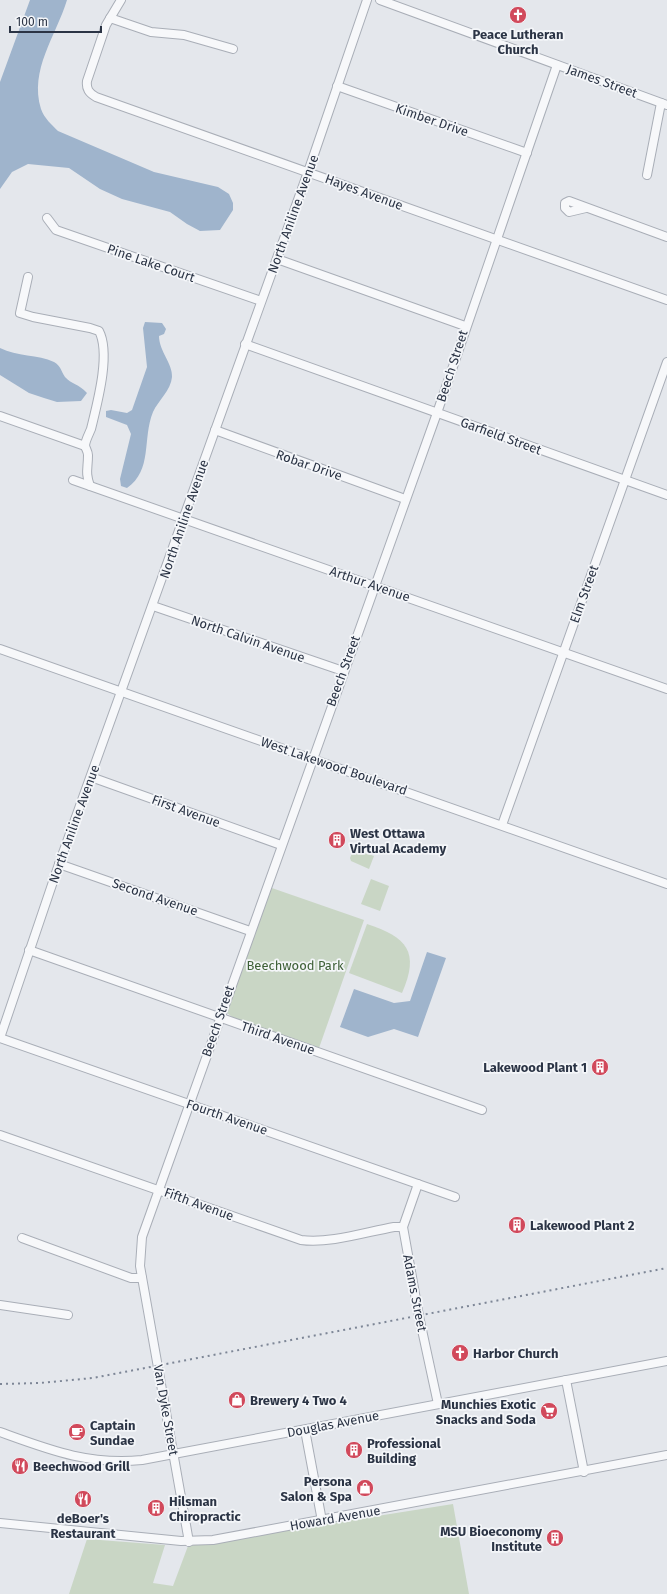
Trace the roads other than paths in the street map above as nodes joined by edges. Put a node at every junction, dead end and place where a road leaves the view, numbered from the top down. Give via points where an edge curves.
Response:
1 (121, 0) edge
2 (367, 0) edge
3 (380, 0) edge
4 (110, 18) junction
5 (233, 49) dead end
6 (557, 65) junction
7 (337, 86) junction
8 (664, 104) edge
9 (527, 153) junction
10 (308, 172) junction
11 (647, 175) dead end
12 (586, 208) dead end
13 (48, 218) dead end
14 (667, 237) edge
15 (496, 239) junction
16 (276, 259) junction
17 (28, 277) dead end
18 (667, 300) edge
19 (261, 301) junction
20 (465, 326) junction
21 (245, 344) junction
22 (667, 362) edge
23 (436, 413) junction
24 (0, 416) edge
25 (215, 430) junction
26 (85, 446) junction
27 (73, 480) dead end
28 (625, 480) junction
29 (90, 486) junction
30 (667, 495) edge
31 (404, 499) junction
32 (184, 518) junction
33 (374, 585) junction
34 (153, 606) junction
35 (0, 649) edge
36 (563, 652) junction
37 (343, 671) junction
38 (667, 689) edge
39 (121, 692) junction
40 (312, 758) junction
41 (92, 776) junction
42 (502, 825) junction
43 (281, 845) junction
44 (59, 864) junction
45 (667, 884) edge
46 (250, 931) junction
47 (29, 950) junction
48 (219, 1017) junction
49 (0, 1038) edge
50 (190, 1104) junction
51 (482, 1110) dead end
52 (0, 1135) edge
53 (418, 1184) junction
54 (158, 1189) junction
55 (455, 1197) dead end
56 (403, 1227) junction
57 (22, 1238) dead end
58 (142, 1278) junction
59 (0, 1304) edge
60 (68, 1315) dead end
61 (667, 1360) edge
62 (566, 1380) junction
63 (438, 1404) junction
64 (305, 1430) junction
65 (0, 1432) edge
66 (174, 1455) junction
67 (667, 1455) edge
68 (584, 1472) junction
69 (322, 1521) junction
70 (0, 1523) edge
71 (189, 1542) junction

1 - 4 street
2 - 7 street, North Aniline Avenue
3 - 6 street, James Street
4 - 5 street via 151,32 184,35
4 - 10 street, Hayes Avenue via 86,86 90,94
6 - 8 street, James Street
6 - 9 street, Beech Street
7 - 9 street, Kimber Drive
7 - 10 street, North Aniline Avenue
8 - 11 street
9 - 15 street, Beech Street
10 - 15 street, Hayes Avenue
10 - 16 street, North Aniline Avenue
12 - 14 street
13 - 19 street, Pine Lake Court via 56,230
15 - 18 street, Hayes Avenue
15 - 20 street, Beech Street
16 - 19 street, North Aniline Avenue
16 - 20 street
17 - 26 street via 20,313 99,331 103,339 105,352
19 - 21 street, North Aniline Avenue
20 - 23 street, Beech Street
21 - 23 street, Garfield Street
21 - 25 street, North Aniline Avenue
22 - 28 street, Elm Street
23 - 28 street, Garfield Street
23 - 31 street, Beech Street
24 - 26 street
25 - 31 street, Robar Drive
25 - 32 street, North Aniline Avenue
26 - 29 street via 88,454 86,473
27 - 29 street, Arthur Avenue
28 - 30 street, Garfield Street
28 - 36 street, Elm Street
29 - 32 street, Arthur Avenue
31 - 33 street, Beech Street
32 - 33 street, Arthur Avenue
32 - 34 street, North Aniline Avenue
33 - 36 street, Arthur Avenue
33 - 37 street, Beech Street
34 - 37 street, North Calvin Avenue
34 - 39 street, North Aniline Avenue
35 - 39 street, West Lakewood Boulevard
36 - 38 street, Arthur Avenue
36 - 42 street, Elm Street
37 - 40 street, Beech Street
39 - 40 street, West Lakewood Boulevard
39 - 41 street, North Aniline Avenue
40 - 42 street, West Lakewood Boulevard
40 - 43 street, Beech Street
41 - 43 street, First Avenue
41 - 44 street, North Aniline Avenue
42 - 45 street, West Lakewood Boulevard
43 - 46 street, Beech Street
44 - 46 street, Second Avenue
44 - 47 street, North Aniline Avenue
46 - 48 street, Beech Street
47 - 48 street, Third Avenue
47 - 49 street, North Aniline Avenue
48 - 50 street, Beech Street
48 - 51 street, Third Avenue
49 - 50 street, Fourth Avenue
50 - 53 street, Fourth Avenue
50 - 54 street, Beech Street
52 - 54 street, Fifth Avenue
53 - 55 street, Fourth Avenue
53 - 56 street, Adams Street
54 - 56 street, Fifth Avenue via 301,1240 316,1241
54 - 58 street, Beech Street via 139,1253
56 - 63 street, Adams Street
57 - 58 street via 131,1278
58 - 66 street, Van Dyke Street
59 - 60 street
61 - 62 street, Douglas Avenue
62 - 63 street, Douglas Avenue
62 - 68 street
63 - 64 street, Douglas Avenue
64 - 66 street, Douglas Avenue
64 - 69 street
65 - 66 street, Douglas Avenue via 54,1451 91,1460 127,1462
66 - 71 street, Van Dyke Street
67 - 68 street, Howard Avenue
68 - 69 street, Howard Avenue
69 - 71 street, Howard Avenue
70 - 71 street, Howard Avenue

